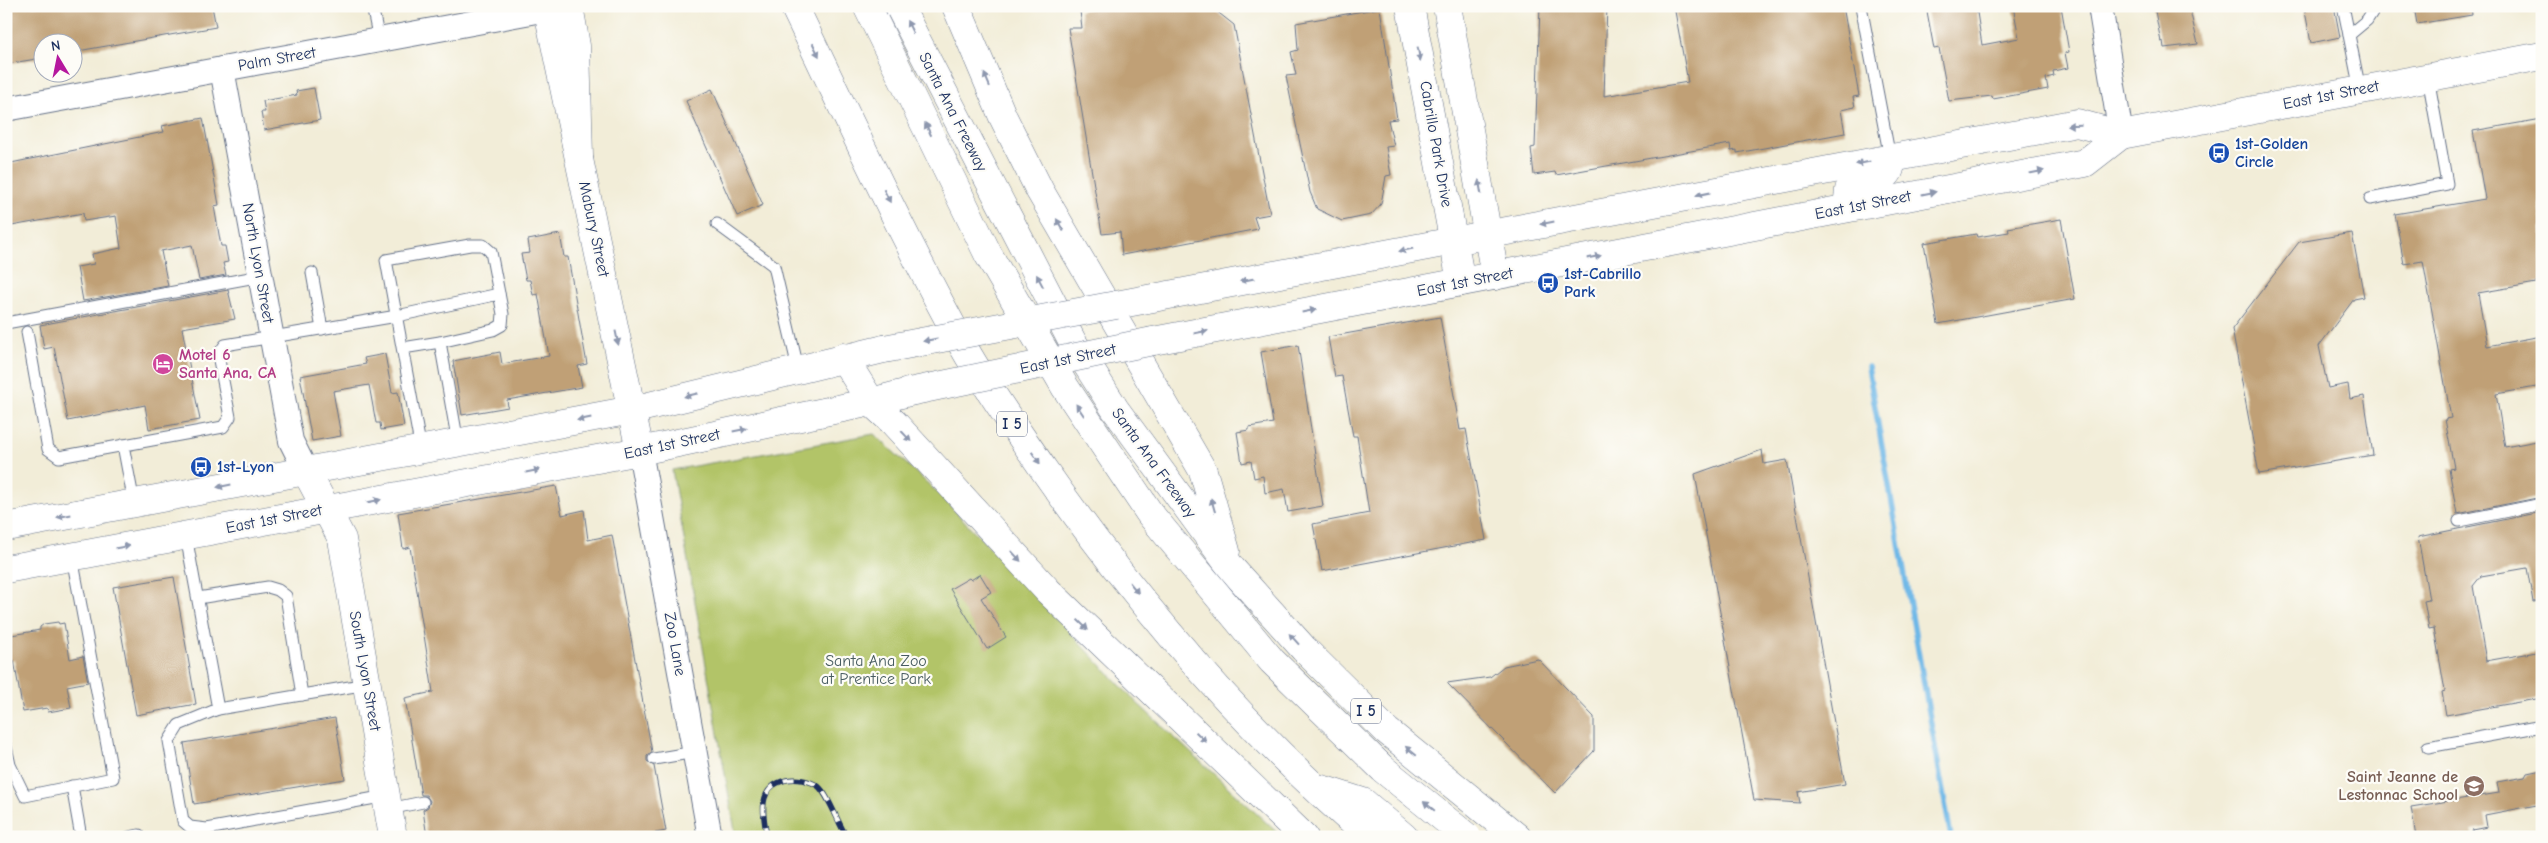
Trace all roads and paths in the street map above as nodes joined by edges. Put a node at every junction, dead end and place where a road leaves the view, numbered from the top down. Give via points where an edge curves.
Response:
1 (372, 6) edge
2 (794, 6) edge
3 (846, 6) edge
4 (867, 6) edge
5 (899, 6) edge
6 (956, 6) edge
7 (1410, 6) edge
8 (1447, 6) edge
9 (1862, 6) edge
10 (2100, 6) edge
11 (2344, 6) edge
12 (2376, 6) edge
13 (554, 7) edge
14 (2349, 35) junction
15 (379, 40) junction
16 (2542, 56) edge
17 (222, 69) junction
18 (2428, 77) junction
19 (2360, 90) junction
20 (6, 109) edge
21 (2121, 135) junction
22 (1890, 158) junction
23 (2370, 199) dead end
24 (1847, 208) junction
25 (717, 224) dead end
26 (1488, 235) junction
27 (1454, 241) junction
28 (312, 273) dead end
29 (261, 276) junction
30 (1495, 276) junction
31 (1461, 282) junction
32 (499, 294) junction
33 (397, 316) junction
34 (6, 322) edge
35 (322, 329) junction
36 (26, 332) dead end
37 (272, 337) junction
38 (440, 342) junction
39 (403, 348) junction
40 (843, 357) junction
41 (798, 368) junction
42 (872, 402) junction
43 (632, 410) junction
44 (458, 442) junction
45 (123, 445) junction
46 (420, 450) junction
47 (640, 451) junction
48 (306, 471) junction
49 (134, 503) junction
50 (2542, 504) edge
51 (326, 510) junction
52 (2459, 521) dead end
53 (6, 527) edge
54 (186, 536) junction
55 (72, 557) junction
56 (6, 569) edge
57 (1232, 569) junction
58 (198, 598) junction
59 (367, 684) junction
60 (302, 695) junction
61 (218, 710) junction
62 (2542, 726) edge
63 (2428, 747) dead end
64 (6, 748) edge
65 (695, 752) junction
66 (654, 759) dead end
67 (72, 786) junction
68 (1314, 786) junction
69 (388, 802) junction
70 (424, 802) dead end
71 (81, 837) edge
72 (394, 837) edge
73 (710, 837) edge
74 (1304, 837) edge
75 (1370, 837) edge
76 (1404, 837) edge
77 (1437, 837) edge
78 (1467, 837) edge
79 (1517, 837) edge

1 - 15 lane
2 -> 68 main road, I 5 via 933,288 992,394 1084,527 1148,607 1220,690
3 - 77 main road, bridge via 971,257 1048,397 1138,523 1259,672 1373,783
78 -> 4 main road, bridge via 1383,769 1272,661 1150,514 1065,388 988,254
57 -> 5 main road, Santa Ana Freeway / I 5 via 1115,409 1072,342
57 -> 6 main road via 1203,471 1040,191 1003,117
7 -> 27 main road, Cabrillo Park Drive
26 -> 8 main road
9 - 22 lane
10 - 21 street
11 - 14 lane
12 - 14 lane via 2367,20
13 - 15 street, Palm Street
13 -> 43 main road, Mabury Street via 576,46 579,157
14 - 19 lane
15 - 17 street, Palm Street
16 - 18 main road, East 1st Street
17 - 20 street, Palm Street
17 - 29 street, North Lyon Street
18 - 19 main road, East 1st Street
18 - 23 lane via 2447,184
19 - 21 main road, East 1st Street
21 -> 22 main road, East 1st Street via 2076,123
24 -> 21 main road, East 1st Street via 2085,163
22 - 24 main road via 1892,166 1882,179 1849,190
22 -> 26 main road, East 1st Street
30 -> 24 main road, East 1st Street
25 - 41 lane via 774,266
26 - 27 main road, East 1st Street
26 - 30 main road
27 - 31 main road, Cabrillo Park Drive
27 -> 40 main road, East 1st Street, bridge
28 - 35 lane
29 - 34 lane
29 - 37 street, North Lyon Street
30 - 31 main road, East 1st Street
42 -> 31 main road, East 1st Street, bridge via 1153,341
32 - 33 lane
32 - 33 lane via 491,252 483,245 386,260
32 - 38 lane via 502,325
33 - 35 lane
33 - 39 lane
35 - 37 lane
36 - 45 lane via 48,448 59,457
37 - 45 lane via 225,345 218,354 230,417 223,426
37 - 48 street, North Lyon Street via 291,441
38 - 39 lane
38 - 44 lane
39 - 46 lane
40 - 41 main road, East 1st Street
40 - 42 main road
41 -> 43 main road, East 1st Street
47 -> 42 main road, East 1st Street
42 -> 74 main road via 1048,591
43 -> 44 main road, East 1st Street
43 - 47 main road, Mabury Street
44 - 46 main road, East 1st Street
45 - 49 lane
46 - 48 main road, East 1st Street
51 -> 47 main road, East 1st Street
47 - 65 street, Zoo Lane
48 -> 49 main road, East 1st Street
48 - 51 main road, North Lyon Street
49 -> 53 main road, East 1st Street
50 - 52 lane
51 - 54 main road, East 1st Street
51 - 59 main road, South Lyon Street via 342,539
55 -> 54 main road, East 1st Street
54 - 58 lane
55 - 56 main road, East 1st Street
55 - 67 lane via 113,778
79 -> 57 main road, Santa Ana Freeway / I 5 via 1387,731 1304,649
58 - 60 lane via 268,587 286,596
58 - 61 lane
59 - 60 lane
59 - 69 main road, South Lyon Street
60 - 61 lane
61 - 69 lane via 179,725 169,741 183,820 190,827 207,829
62 - 63 lane
64 - 67 lane via 10,765 25,796
65 - 66 lane
65 - 73 street, Zoo Lane
67 - 71 lane
68 - 75 main road, I 5
68 - 76 main road via 1363,802
69 - 70 lane
69 - 72 main road, South Lyon Street

